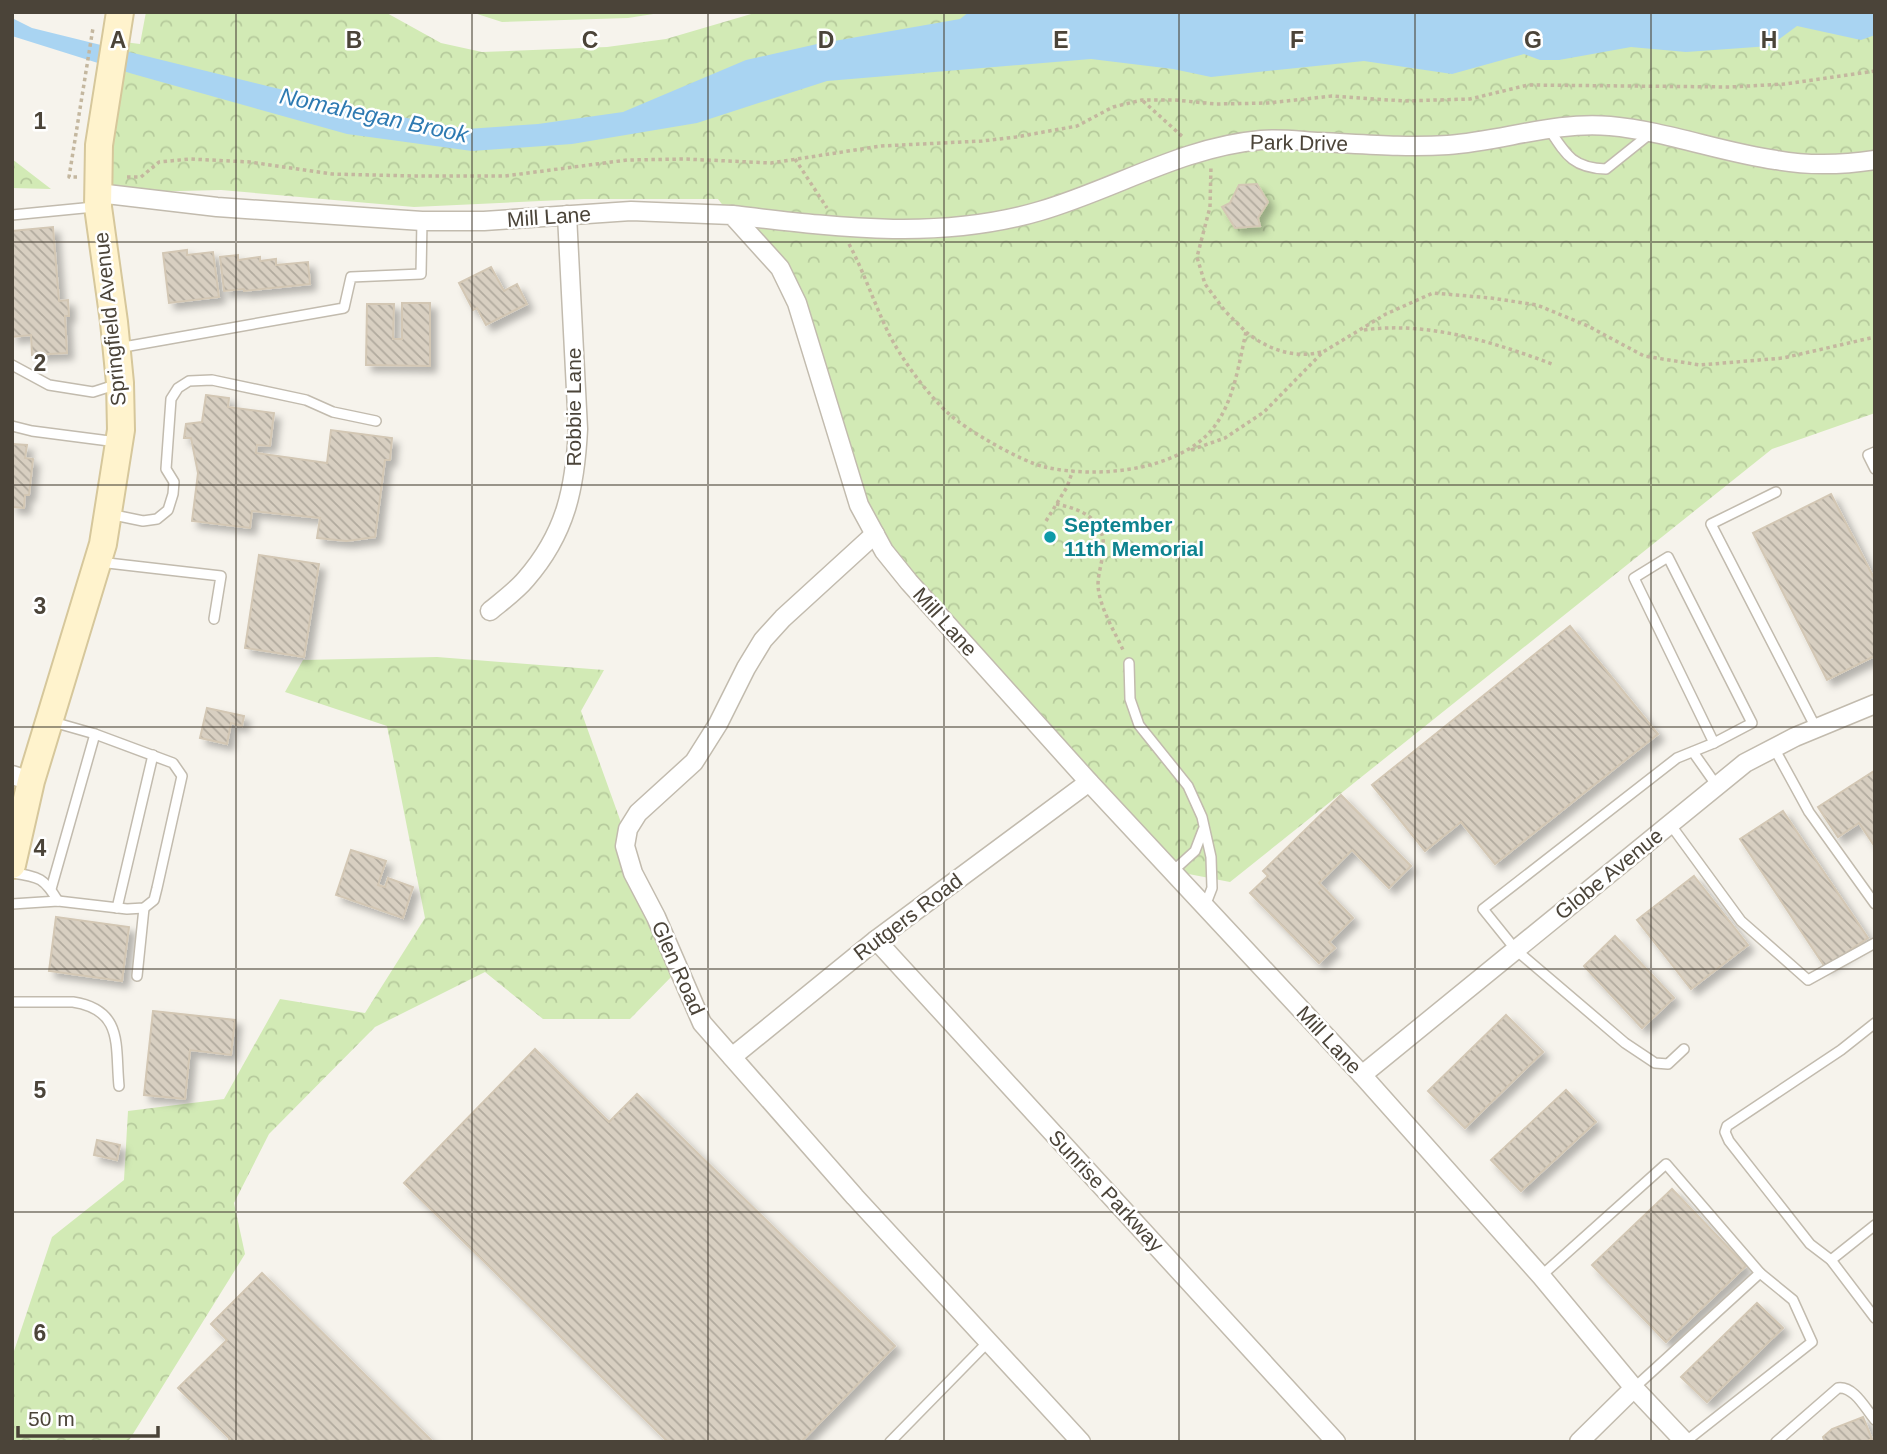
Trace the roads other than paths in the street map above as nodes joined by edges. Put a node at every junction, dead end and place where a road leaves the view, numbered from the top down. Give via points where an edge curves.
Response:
1 (120, 12) edge
2 (1549, 129) junction
3 (1651, 133) junction
4 (1875, 160) edge
5 (98, 200) junction
6 (12, 215) edge
7 (567, 215) junction
8 (732, 215) junction
9 (422, 221) junction
10 (117, 348) junction
11 (12, 365) edge
12 (120, 383) junction
13 (376, 421) dead end
14 (12, 426) edge
15 (119, 442) junction
16 (1872, 453) edge
17 (1875, 469) edge
18 (1776, 492) dead end
19 (107, 514) junction
20 (875, 534) junction
21 (97, 561) junction
22 (490, 611) dead end
23 (214, 619) dead end
24 (1129, 663) road end
25 (1875, 704) edge
26 (50, 721) junction
27 (1816, 728) junction
28 (95, 734) junction
29 (1714, 743) junction
30 (1774, 748) junction
31 (1693, 752) junction
32 (153, 755) junction
33 (22, 778) edge
34 (1089, 782) junction
35 (1717, 786) junction
36 (1670, 824) junction
37 (1203, 828) junction
38 (12, 865) edge
39 (1173, 871) junction
40 (12, 873) edge
41 (51, 889) junction
42 (58, 901) junction
43 (12, 904) edge
44 (1875, 904) edge
45 (1205, 906) junction
46 (117, 908) junction
47 (144, 908) junction
48 (876, 940) junction
49 (1875, 943) edge
50 (1516, 950) junction
51 (137, 976) dead end
52 (12, 1002) edge
53 (1875, 1023) edge
54 (1684, 1049) dead end
55 (732, 1057) junction
56 (1362, 1075) junction
57 (119, 1086) dead end
58 (1875, 1225) edge
59 (1831, 1260) junction
60 (1760, 1273) junction
61 (1541, 1276) junction
62 (1875, 1318) edge
63 (988, 1342) junction
64 (1634, 1388) junction
65 (1875, 1420) edge
66 (890, 1442) edge
67 (1080, 1442) edge
68 (1336, 1442) edge
69 (1579, 1442) edge
70 (1685, 1442) edge
71 (1776, 1442) edge

1 - 5 main road, Springfield Avenue via 104,36 98,70
2 - 3 street, Park Drive via 1577,124
2 - 3 lane via 1568,157 1587,168 1606,169
2 - 8 street, Park Drive via 1449,145 1265,139 1199,151 1043,210 968,227 840,227
3 - 4 street, Park Drive via 1774,160 1823,164
5 - 6 lane
5 - 9 street, Mill Lane
5 - 10 main road, Springfield Avenue
7 - 8 street, Mill Lane via 631,211
7 - 9 street, Mill Lane
7 - 22 street, Robbie Lane via 578,429 571,494 548,552 525,581
8 - 20 street, Mill Lane via 780,268 797,303 859,505
9 - 10 lane via 421,274 351,277 344,308
10 - 12 main road, Springfield Avenue
11 - 12 lane via 49,385 93,392
12 - 15 main road, Springfield Avenue
13 - 19 lane via 332,412 306,400 212,380 189,381 171,399 166,469 174,482 168,509 157,519 143,521
14 - 15 lane
15 - 19 main road, Springfield Avenue
16 - 17 lane
18 - 27 lane via 1711,524
19 - 21 main road, Springfield Avenue
20 - 34 street, Mill Lane via 909,582
20 - 55 street, Glen Road via 763,640 694,762 638,813 628,829 625,846 633,873 702,1023
21 - 23 lane via 220,576
21 - 26 main road, Springfield Avenue
24 - 37 lane via 1130,699 1139,725 1188,786
25 - 27 street, Globe Avenue
26 - 28 lane
26 - 33 main road, Springfield Avenue
27 - 30 street, Globe Avenue
28 - 32 lane
28 - 41 lane
29 - 29 lane via 1752,723 1668,557 1634,579
29 - 31 lane
30 - 35 street, Globe Avenue via 1745,763
30 - 44 lane via 1809,812
31 - 35 lane
31 - 50 lane via 1677,758 1483,909
32 - 46 lane
32 - 47 lane via 173,763 182,776 154,900
33 - 38 main road, Springfield Avenue
34 - 39 street, Mill Lane
34 - 48 street, Rutgers Road
35 - 36 street, Globe Avenue
36 - 49 lane via 1741,921 1808,980
36 - 50 street, Globe Avenue
37 - 39 lane via 1195,851
37 - 45 lane via 1211,857 1212,888
39 - 45 street, Mill Lane
40 - 41 lane via 35,876
41 - 42 lane
42 - 43 lane
42 - 46 lane
45 - 56 street, Mill Lane
46 - 47 lane
47 - 51 lane
48 - 55 street, Rutgers Road
48 - 68 street, Sunrise Parkway
50 - 54 lane via 1625,1044 1655,1063 1668,1064
50 - 56 street, Globe Avenue
52 - 57 lane via 74,1002 105,1014 113,1026
53 - 59 lane via 1725,1129 1729,1141 1810,1244
55 - 63 street, Glen Road
56 - 61 street, Mill Lane
58 - 59 lane
59 - 62 lane
60 - 61 lane via 1666,1164
60 - 64 lane
60 - 70 lane via 1793,1300 1812,1342
61 - 64 street, Mill Lane
63 - 66 lane
63 - 67 street, Glen Road
64 - 69 street
64 - 70 street, Mill Lane
65 - 71 lane via 1851,1390 1842,1387

